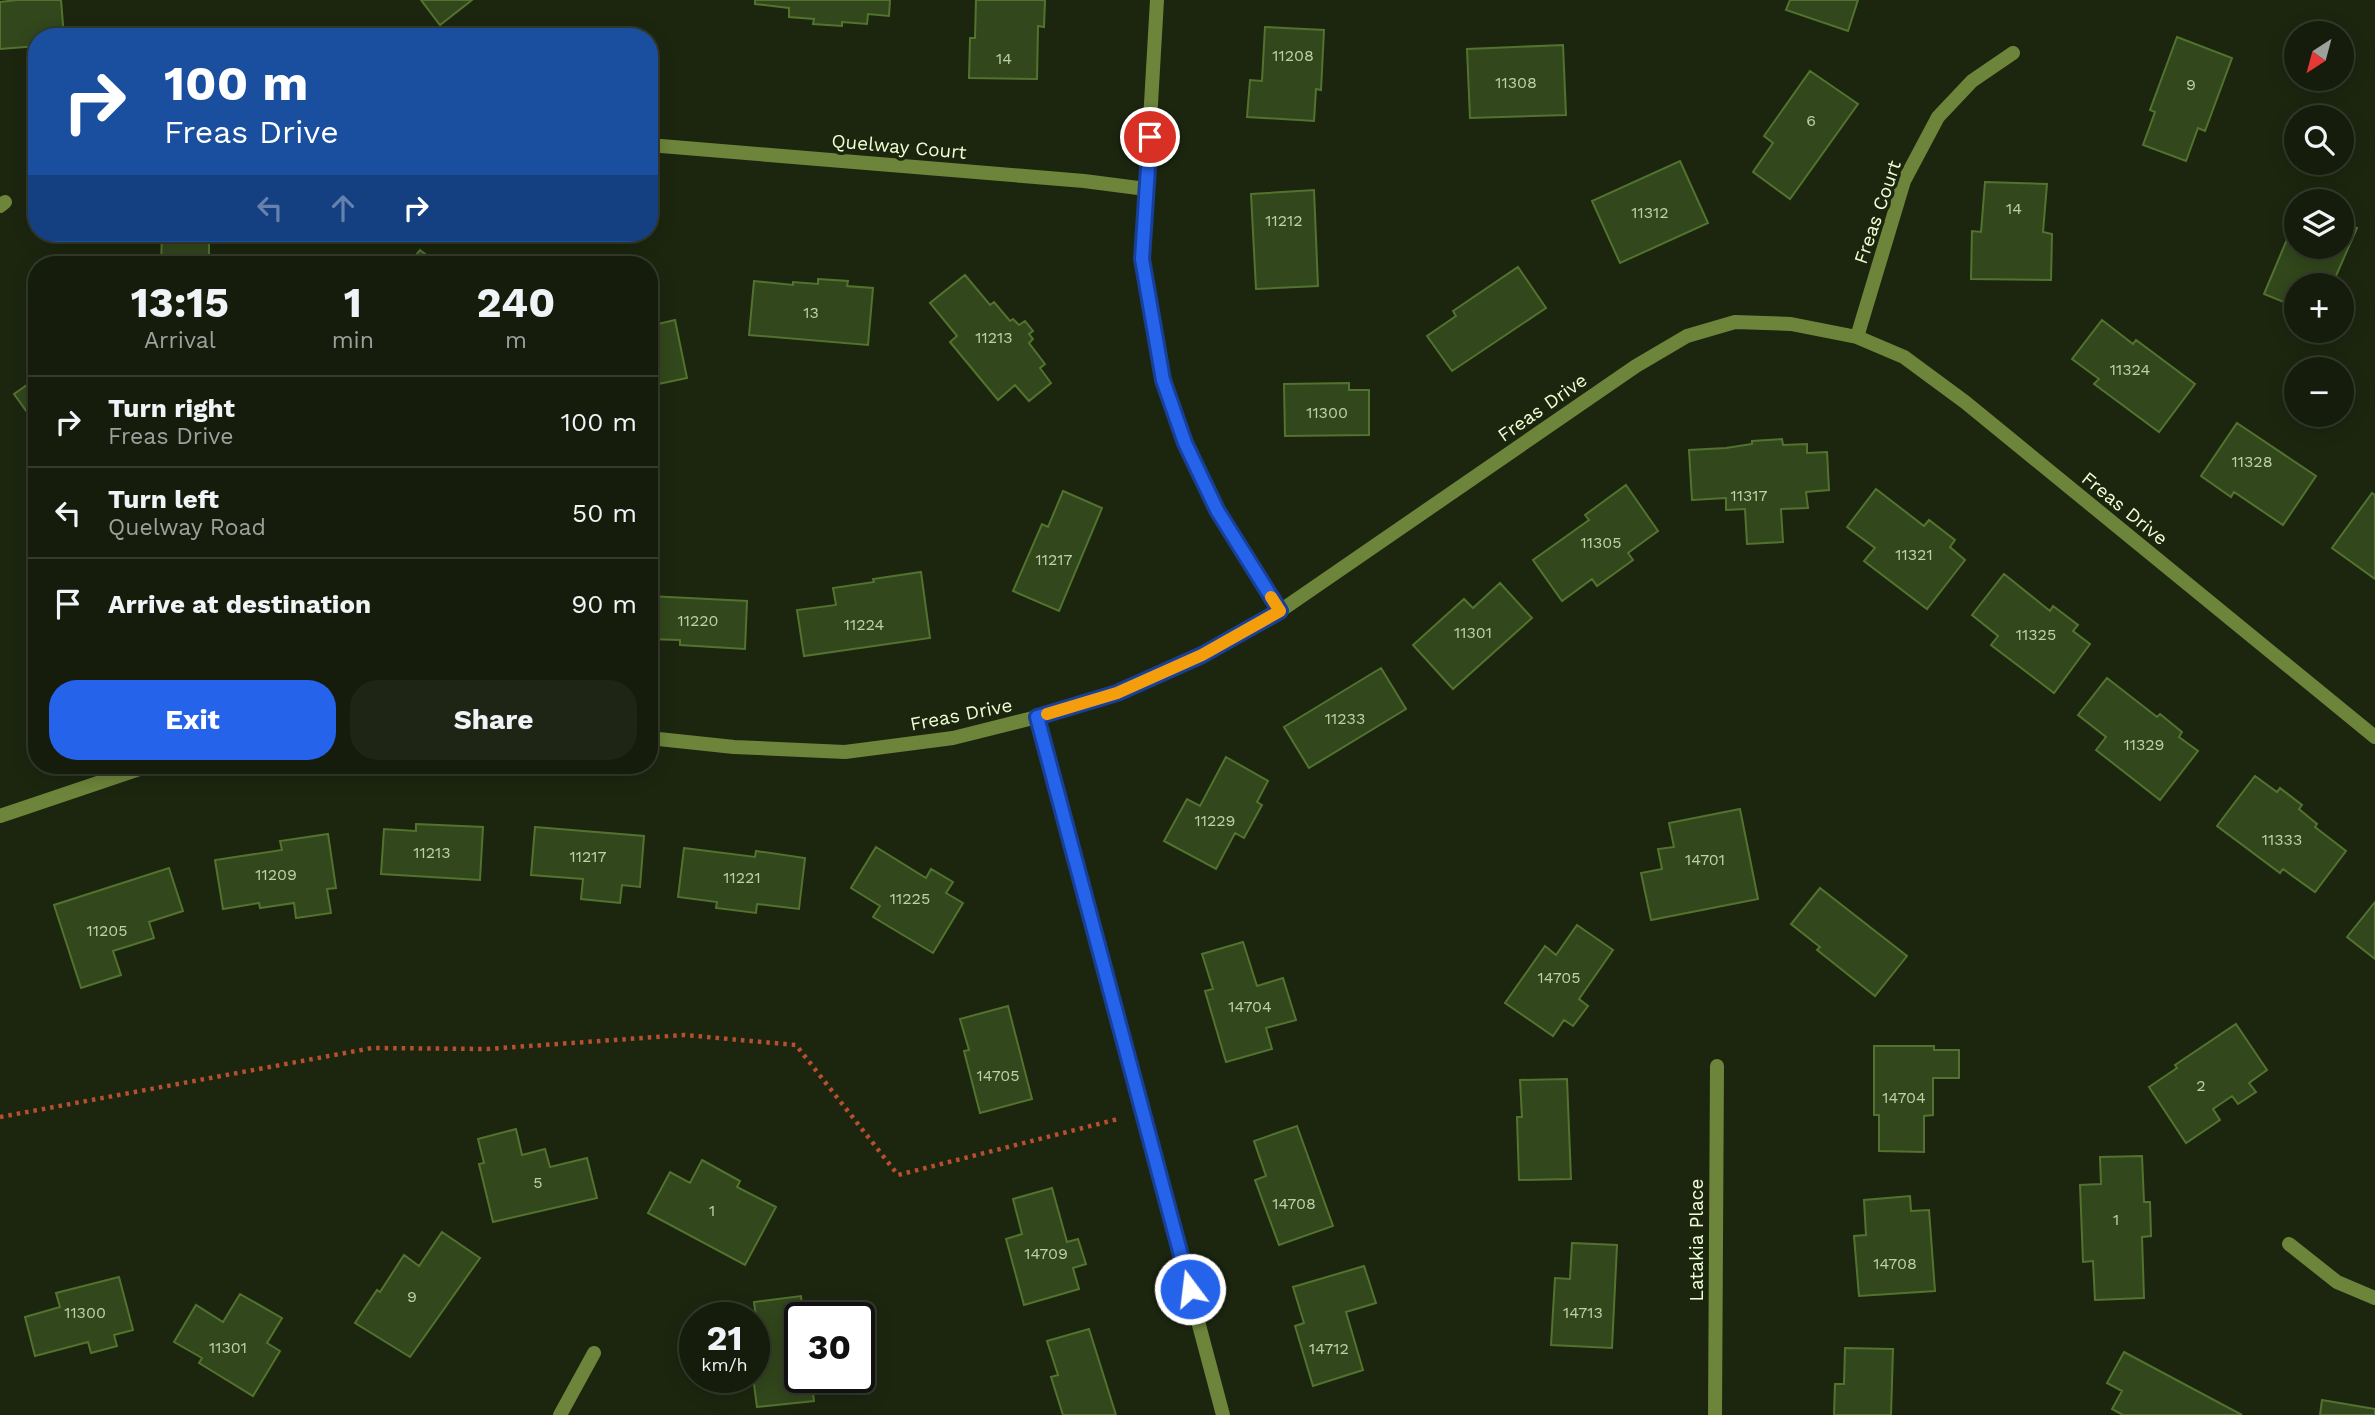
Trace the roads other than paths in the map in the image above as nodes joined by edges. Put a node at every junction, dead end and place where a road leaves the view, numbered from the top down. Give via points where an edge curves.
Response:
1 (1157, 0) edge
2 (2013, 53) dead end
3 (658, 146) edge
4 (1146, 189) junction
5 (1857, 337) junction
6 (1280, 611) junction
7 (1037, 717) junction
8 (2375, 737) edge
9 (658, 739) edge
10 (124, 774) edge
11 (0, 816) edge
12 (1717, 1066) dead end
13 (2289, 1244) dead end
14 (2375, 1298) edge
15 (594, 1353) dead end
16 (559, 1415) edge
17 (1223, 1415) edge
18 (1715, 1415) edge

1 - 4 street
2 - 5 street, Freas Court via 1972,81 1938,117 1904,181
3 - 4 street, Quelway Court
4 - 6 street via 1142,259 1163,380 1185,443 1217,510
5 - 6 street, Freas Drive via 1791,324 1735,322 1687,336 1636,366
5 - 8 street, Freas Drive via 1903,357 1965,402
6 - 7 street, Freas Drive via 1202,655 1117,693
7 - 9 street, Freas Drive via 953,738 845,752
7 - 17 street
10 - 11 street
12 - 18 street, Latakia Place
13 - 14 street via 2337,1282
15 - 16 street

